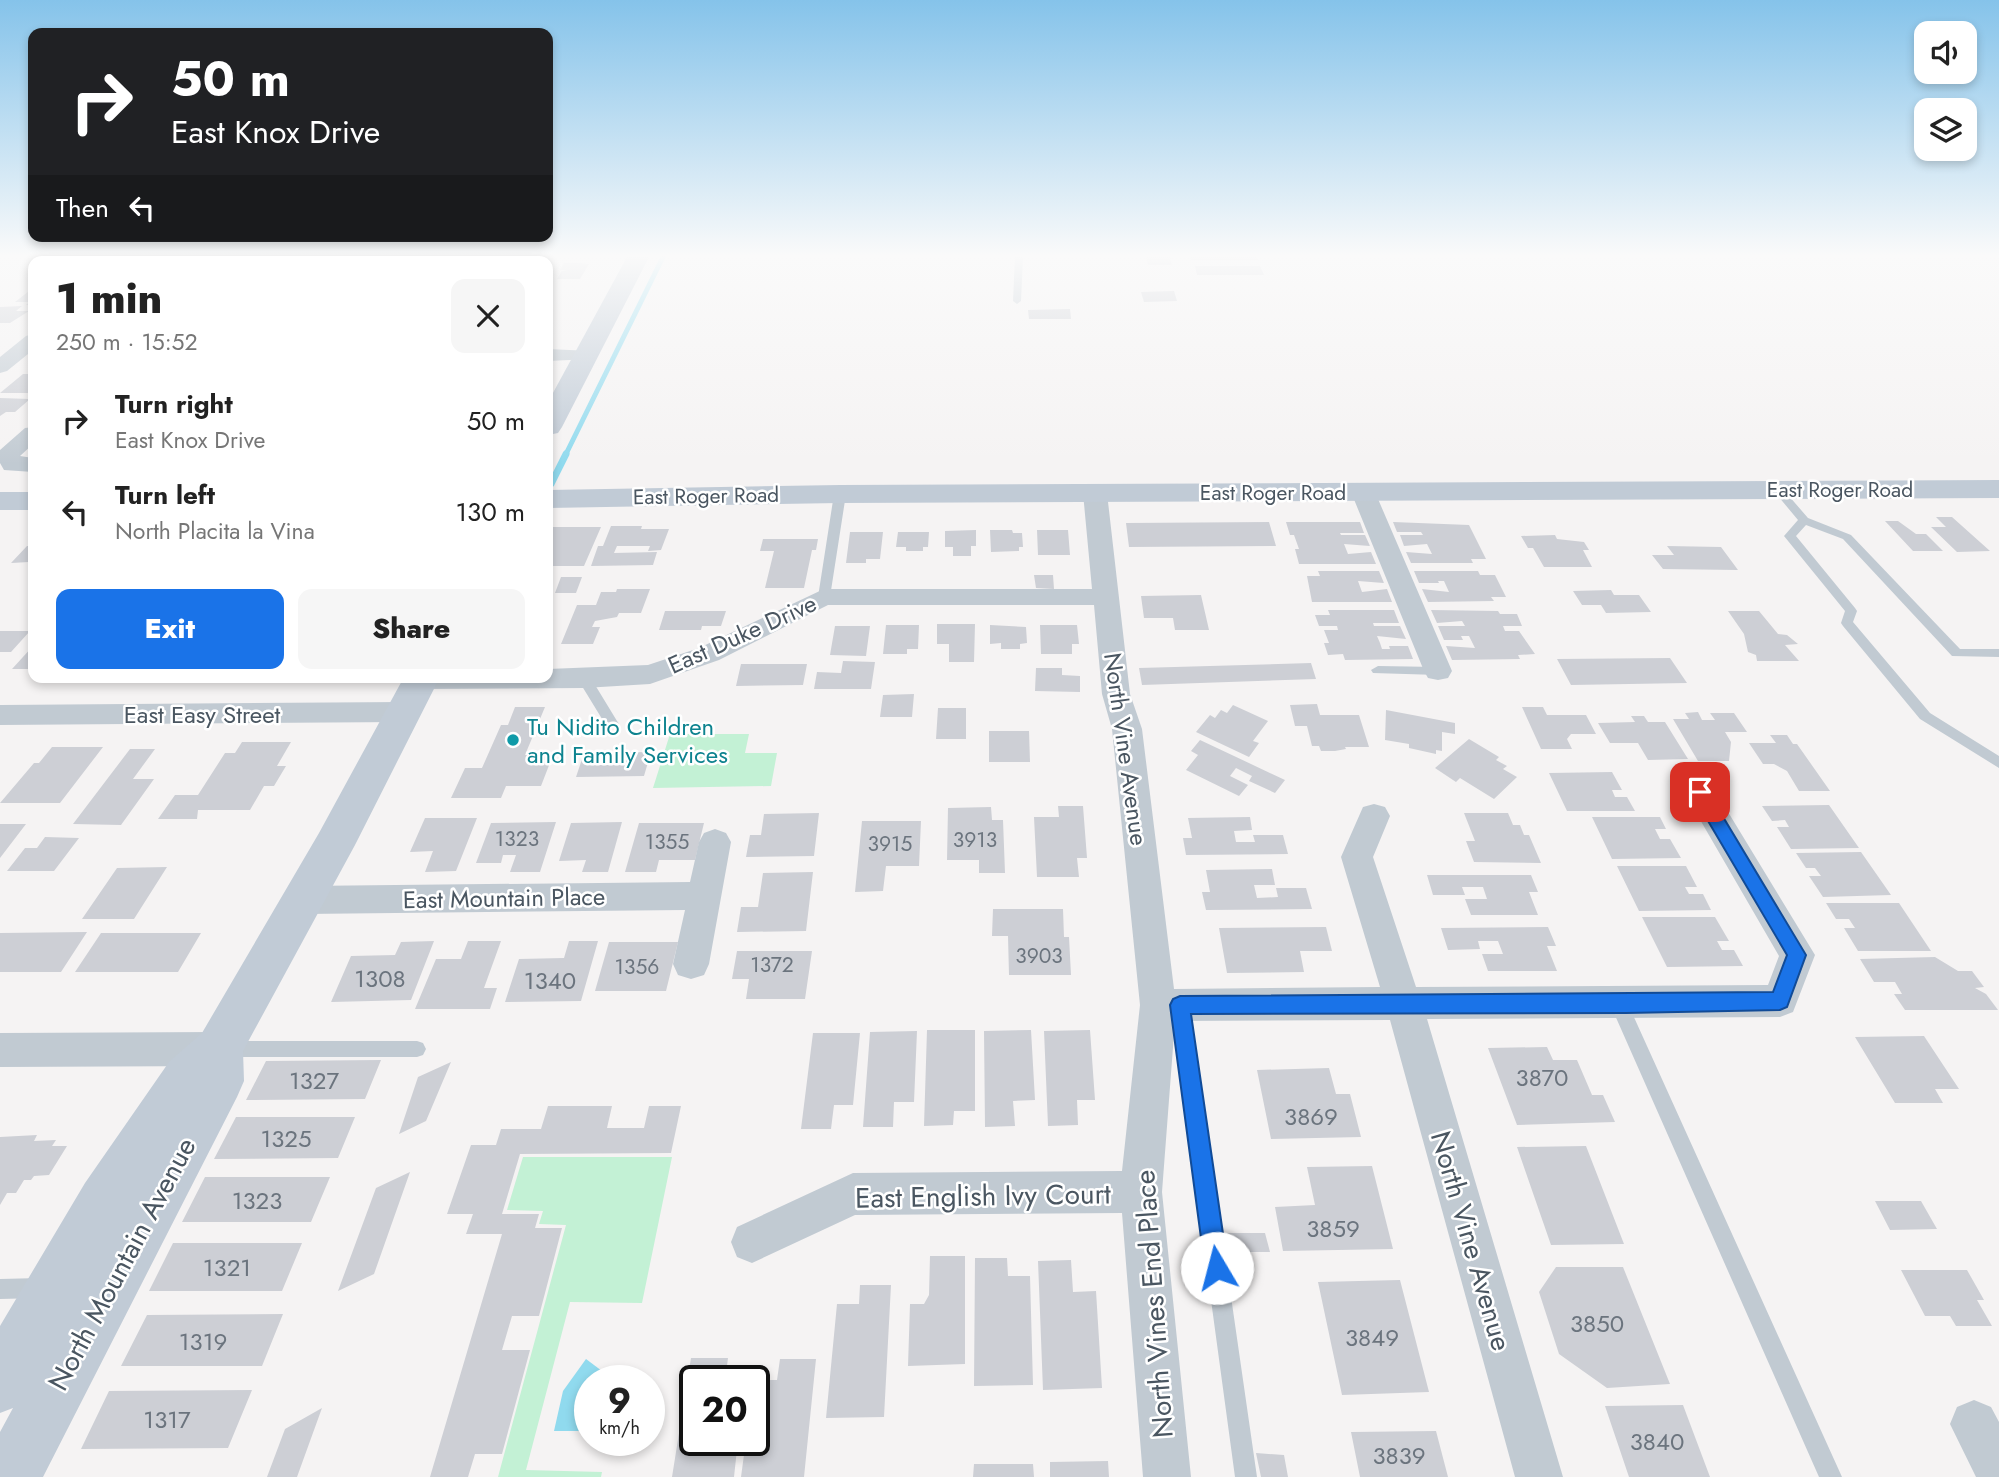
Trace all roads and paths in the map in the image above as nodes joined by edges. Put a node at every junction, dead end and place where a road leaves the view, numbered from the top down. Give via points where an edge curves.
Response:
1 (600, 326) edge
2 (28, 344) edge
3 (553, 356) edge
4 (581, 361) junction
5 (553, 366) edge
6 (0, 367) edge
7 (553, 417) edge
8 (28, 437) edge
9 (28, 465) edge
10 (1999, 489) edge
11 (1778, 490) junction
12 (1363, 492) junction
13 (1095, 493) junction
14 (840, 494) junction
15 (553, 499) edge
16 (0, 501) edge
17 (28, 501) edge
18 (1804, 520) junction
19 (824, 597) junction
20 (1106, 597) junction
21 (1999, 653) edge
22 (1378, 670) dead end
23 (1438, 671) joint
24 (584, 678) junction
25 (553, 680) edge
26 (507, 683) edge
27 (415, 689) edge
28 (0, 715) edge
29 (611, 724) dead end
30 (1999, 763) edge
31 (1700, 792) dead end
32 (1374, 816) dead end
33 (715, 842) dead end
34 (704, 896) junction
35 (304, 900) junction
36 (691, 964) dead end
37 (1404, 1004) junction
38 (1619, 1004) junction
39 (1169, 1005) junction
40 (219, 1048) junction
41 (417, 1049) dead end
42 (0, 1050) edge
43 (1141, 1192) junction
44 (752, 1242) dead end
45 (108, 1286) junction
46 (55, 1288) junction
47 (0, 1289) edge
48 (0, 1383) edge
49 (1974, 1424) dead end
50 (1999, 1470) edge
51 (10, 1477) edge
52 (1167, 1477) edge
53 (1246, 1477) edge
54 (1539, 1477) edge
55 (1831, 1477) edge

1 - 4 street
2 - 6 street
3 - 4 street
4 - 5 street
4 - 7 street
8 - 9 street via 8,455 12,465
10 - 11 street, East Roger Road
11 - 12 street, East Roger Road
11 - 18 lane
12 - 13 street, East Roger Road
12 - 23 street
13 - 14 street, East Roger Road
13 - 20 street, North Vine Avenue
14 - 15 street, East Roger Road
14 - 19 lane
16 - 17 street
18 - 21 lane via 1847,537 1957,653
18 - 30 lane via 1790,536 1851,611 1847,623 1925,716
19 - 20 street, East Duke Drive
19 - 24 street, East Duke Drive via 709,654 650,674
20 - 39 street, North Vine Avenue via 1116,694 1127,729
22 - 23 lane
24 - 25 street, East Duke Drive
24 - 29 lane
26 - 27 street, East Duke Drive
27 - 28 street, East Easy Street
27 - 35 street, North Mountain Avenue
31 - 38 street via 1797,955 1780,1001
32 - 37 street, North Vine Avenue via 1357,857
33 - 34 street
34 - 35 street, East Mountain Place
34 - 36 street
35 - 40 street, North Mountain Avenue
37 - 38 street
37 - 39 street
37 - 54 street, North Vine Avenue
38 - 55 lane
39 - 43 street, North Vines End Place
39 - 53 lane
40 - 41 lane
40 - 42 street
40 - 45 street, North Mountain Avenue via 219,1081
40 - 46 street, North Mountain Avenue via 187,1079 104,1202
43 - 44 street, East English Ivy Court via 853,1194
43 - 52 street, North Vines End Place
45 - 46 lane
45 - 51 street, North Mountain Avenue
46 - 47 lane
46 - 48 street, North Mountain Avenue
49 - 50 street

